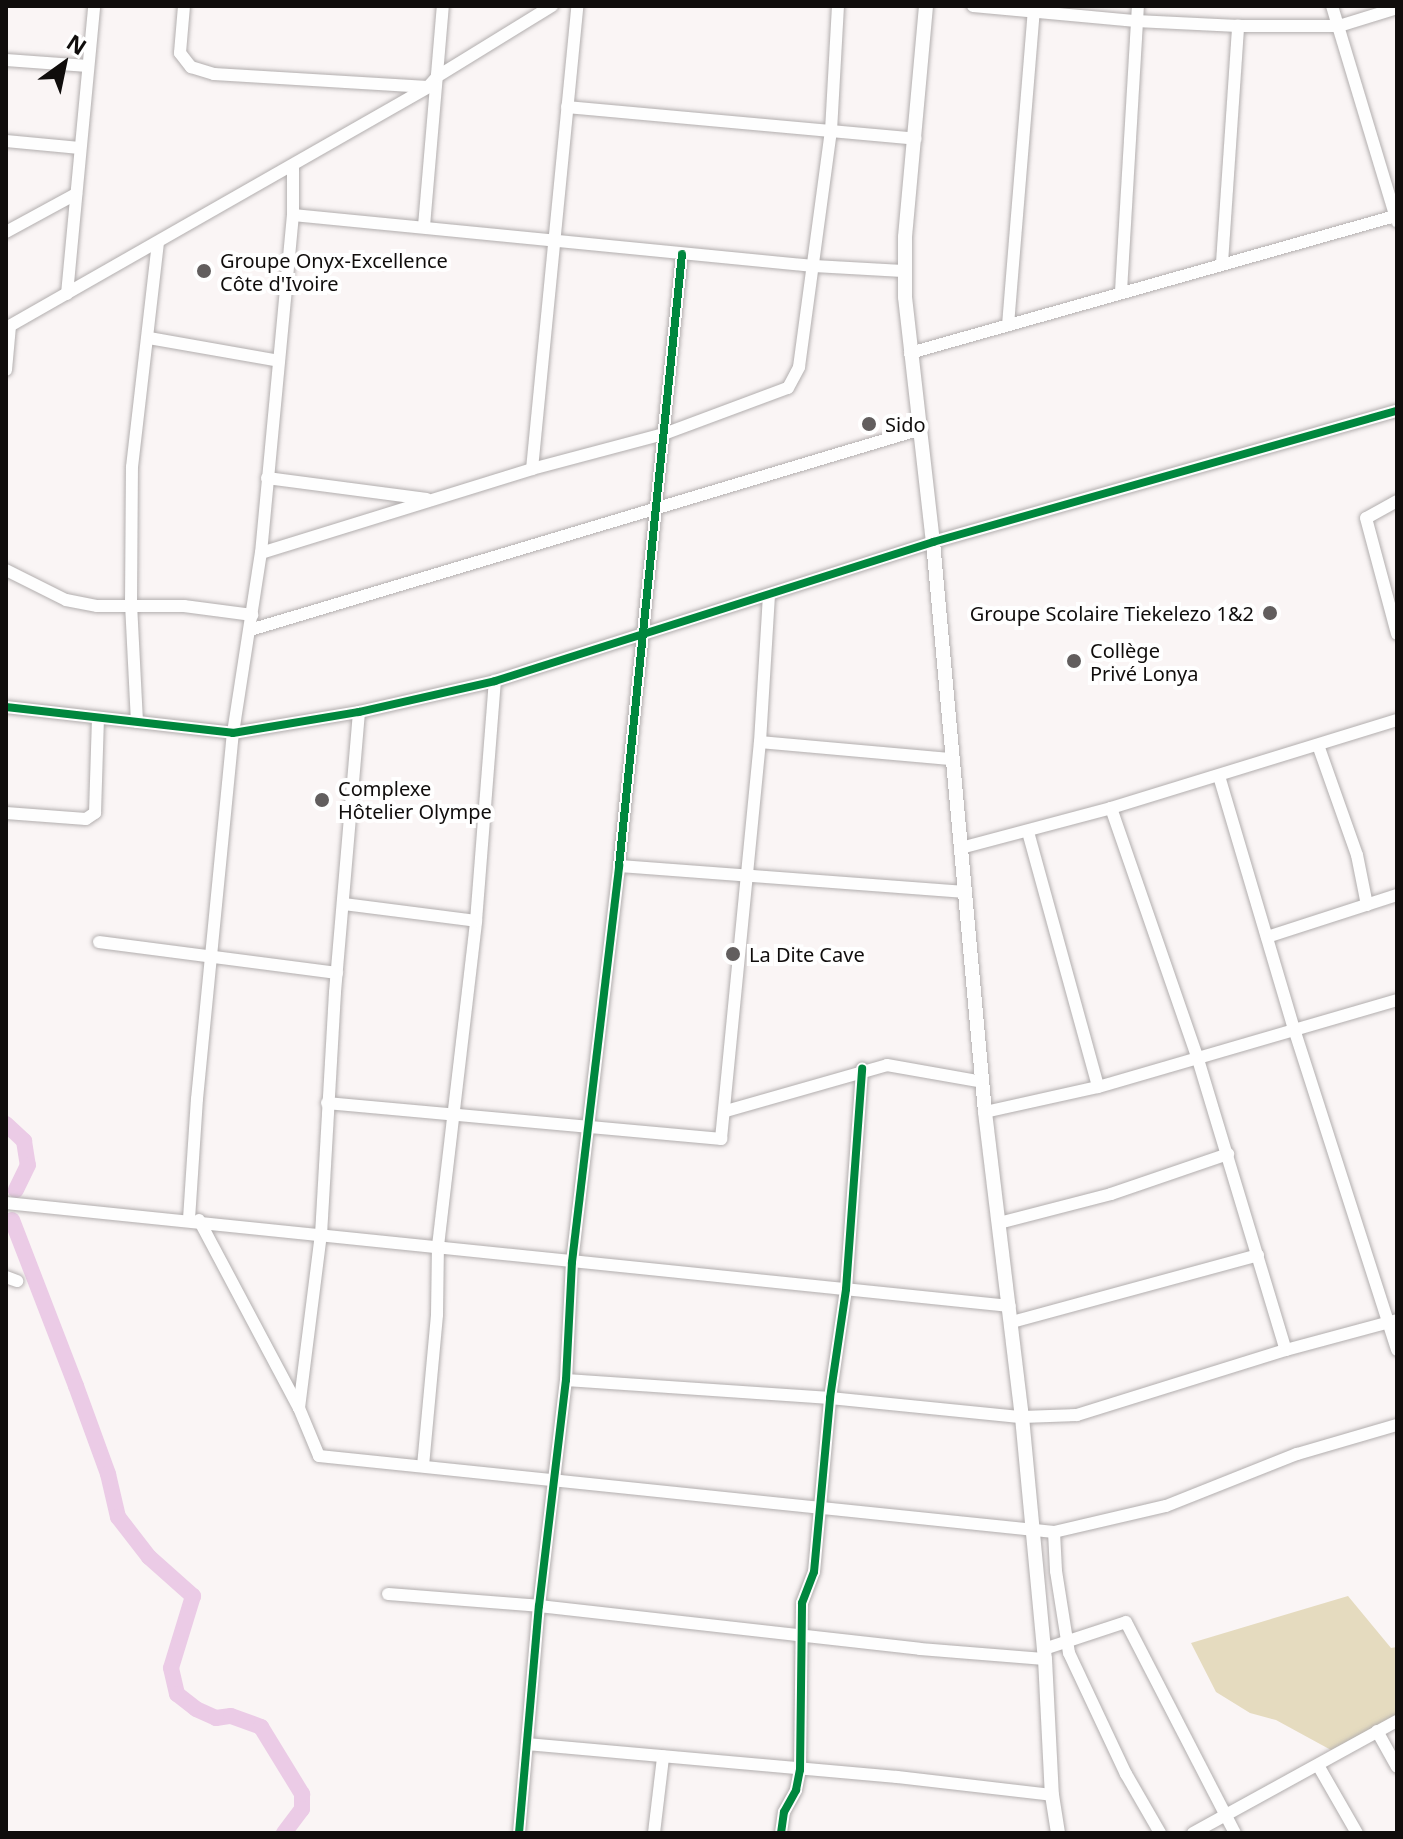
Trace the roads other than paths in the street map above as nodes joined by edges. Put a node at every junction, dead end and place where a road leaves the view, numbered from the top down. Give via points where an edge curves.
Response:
1 (94, 6) edge
2 (184, 6) edge
3 (443, 6) edge
4 (552, 6) edge
5 (577, 6) edge
6 (838, 6) edge
7 (926, 6) edge
8 (973, 6) edge
9 (1138, 6) edge
10 (1332, 6) edge
11 (1034, 8) edge
12 (1397, 8) edge
13 (1136, 21) junction
14 (1238, 26) junction
15 (1339, 26) junction
16 (6, 60) edge
17 (88, 66) junction
18 (438, 76) junction
19 (428, 87) junction
20 (567, 107) junction
21 (831, 131) junction
22 (916, 139) junction
23 (6, 141) edge
24 (80, 148) junction
25 (293, 165) junction
26 (76, 194) junction
27 (293, 215) junction
28 (1396, 218) edge
29 (424, 226) junction
30 (6, 232) edge
31 (554, 239) junction
32 (158, 242) junction
33 (682, 254) junction
34 (1222, 263) junction
35 (814, 266) junction
36 (903, 271) junction
37 (1121, 291) junction
38 (67, 294) junction
39 (1008, 325) junction
40 (8, 327) edge
41 (149, 338) junction
42 (910, 353) junction
43 (279, 361) junction
44 (6, 370) edge
45 (1397, 411) edge
46 (918, 430) junction
47 (664, 434) junction
48 (532, 469) junction
49 (267, 478) junction
50 (435, 500) junction
51 (1397, 501) edge
52 (655, 509) junction
53 (933, 542) junction
54 (261, 553) junction
55 (6, 570) edge
56 (769, 596) junction
57 (131, 605) junction
58 (252, 615) junction
59 (250, 630) junction
60 (1397, 634) edge
61 (643, 635) junction
62 (495, 681) junction
63 (6, 707) edge
64 (359, 712) junction
65 (98, 718) junction
66 (1397, 720) edge
67 (137, 722) junction
68 (233, 733) junction
69 (760, 742) junction
70 (1318, 745) junction
71 (952, 759) junction
72 (1219, 776) junction
73 (1111, 808) junction
74 (6, 813) edge
75 (1028, 832) junction
76 (961, 848) junction
77 (619, 866) junction
78 (747, 876) junction
79 (966, 892) junction
80 (1397, 895) edge
81 (344, 904) junction
82 (1367, 905) junction
83 (476, 921) junction
84 (1267, 937) junction
85 (99, 942) dead end
86 (211, 958) junction
87 (337, 973) junction
88 (1397, 1000) edge
89 (1295, 1032) junction
90 (1197, 1056) junction
91 (862, 1069) junction
92 (983, 1082) junction
93 (1098, 1087) junction
94 (327, 1103) junction
95 (726, 1111) junction
96 (985, 1112) junction
97 (454, 1114) junction
98 (588, 1126) junction
99 (1228, 1154) junction
100 (6, 1203) edge
101 (194, 1219) junction
102 (999, 1223) junction
103 (321, 1235) junction
104 (438, 1246) junction
105 (1258, 1255) junction
106 (572, 1262) junction
107 (846, 1289) junction
108 (1010, 1306) junction
109 (1392, 1321) edge
110 (1012, 1322) junction
111 (1286, 1350) junction
112 (1397, 1350) edge
113 (566, 1380) junction
114 (830, 1398) junction
115 (299, 1408) junction
116 (1022, 1417) junction
117 (1397, 1425) edge
118 (423, 1466) junction
119 (554, 1478) junction
120 (819, 1509) junction
121 (1032, 1530) junction
122 (1054, 1532) junction
123 (388, 1594) dead end
124 (539, 1606) junction
125 (802, 1637) junction
126 (1067, 1642) junction
127 (1044, 1654) junction
128 (1397, 1721) edge
129 (1377, 1731) junction
130 (527, 1744) junction
131 (663, 1757) junction
132 (1319, 1767) junction
133 (1397, 1767) edge
134 (800, 1770) junction
135 (1052, 1795) junction
136 (1226, 1816) junction
137 (519, 1833) edge
138 (654, 1833) edge
139 (781, 1833) edge
140 (1058, 1833) edge
141 (1160, 1833) edge
142 (1193, 1833) edge
143 (1235, 1833) edge
144 (1357, 1833) edge

1 - 17 street
2 - 19 street via 180,53 191,67 214,74
3 - 18 street
4 - 18 street
5 - 20 street
6 - 21 street
7 - 22 main road
8 - 11 street
9 - 13 street
10 - 15 street
11 - 13 street
11 - 39 street
12 - 15 street
13 - 14 street
13 - 37 street
14 - 15 street
14 - 34 street
15 - 28 street
16 - 17 street
17 - 24 street
18 - 19 street
18 - 29 street
19 - 25 street
20 - 21 street
20 - 31 street
21 - 22 street
21 - 35 street
22 - 36 main road
23 - 24 street
24 - 26 street
25 - 27 street
25 - 32 street
26 - 30 street
26 - 38 street
27 - 29 street
27 - 43 street
28 - 34 street
29 - 31 street
31 - 33 street
31 - 48 street
32 - 38 street
32 - 41 street
33 - 35 street
33 - 47 street
34 - 37 street
35 - 36 street
35 - 47 street via 799,367 788,388
36 - 42 main road
37 - 39 street
38 - 40 street
39 - 42 street
40 - 44 street
41 - 43 street
41 - 57 street via 132,467
42 - 46 main road
43 - 49 street
45 - 53 street
46 - 52 street
46 - 53 main road
47 - 48 street
47 - 52 street
48 - 50 street
49 - 50 street
49 - 54 street
50 - 54 street
51 - 60 street via 1366,518
52 - 59 street
52 - 61 street
53 - 56 street
53 - 71 main road
54 - 58 street
55 - 57 street via 66,600
56 - 61 street
56 - 69 street
57 - 58 street
57 - 67 street
58 - 59 street
59 - 68 street
61 - 62 street
61 - 77 street
62 - 64 street
62 - 83 street
63 - 65 street
64 - 68 street
64 - 81 street
65 - 67 street
65 - 74 street via 95,813 86,819
66 - 70 street
67 - 68 street
68 - 86 street
69 - 71 street
69 - 78 street
70 - 72 street
70 - 82 street via 1357,855
71 - 76 main road
72 - 73 street
72 - 84 street
73 - 75 street
73 - 90 street
75 - 76 street
75 - 93 street
76 - 79 main road
77 - 78 street
77 - 98 street
78 - 79 street
78 - 95 street
79 - 92 main road
80 - 82 street
81 - 83 street
81 - 87 street
82 - 84 street
83 - 97 street
84 - 89 street
85 - 86 street
86 - 87 street
86 - 101 street
87 - 94 street
88 - 89 street
89 - 90 street
89 - 109 street
90 - 93 street
90 - 99 street
91 - 92 street via 887,1065
91 - 95 street
91 - 107 street
92 - 96 main road
93 - 96 street
94 - 97 street
94 - 103 street
95 - 98 street via 721,1139
96 - 102 main road
97 - 98 street
97 - 104 street
98 - 106 street
99 - 102 street via 1111,1194
99 - 105 street
100 - 101 street
101 - 103 street
101 - 115 street
102 - 108 main road
103 - 104 street
103 - 115 street
104 - 106 street
104 - 118 street
105 - 110 street
105 - 111 street
106 - 107 street
106 - 113 street
107 - 108 street
107 - 114 street
108 - 110 main road
109 - 111 street
109 - 112 street
110 - 116 main road
111 - 116 street via 1077,1415
113 - 114 street
113 - 119 street
114 - 116 street
114 - 120 street
115 - 118 street via 319,1456
116 - 121 main road
117 - 122 street via 1297,1454 1166,1506
118 - 119 street
119 - 120 street
119 - 124 street
120 - 121 street
120 - 125 street via 814,1572 802,1603
121 - 122 street
121 - 127 main road
122 - 126 street
123 - 124 street
124 - 125 street
124 - 130 street
125 - 127 street
125 - 134 street
126 - 127 street
126 - 136 street via 1126,1622
126 - 141 street via 1126,1774
127 - 135 main road
128 - 129 street
129 - 132 street
129 - 133 street
130 - 131 street
130 - 137 street
131 - 134 street
131 - 138 street
132 - 136 street
132 - 144 street
134 - 135 street
134 - 139 street
135 - 140 main road
136 - 142 street
136 - 143 street

